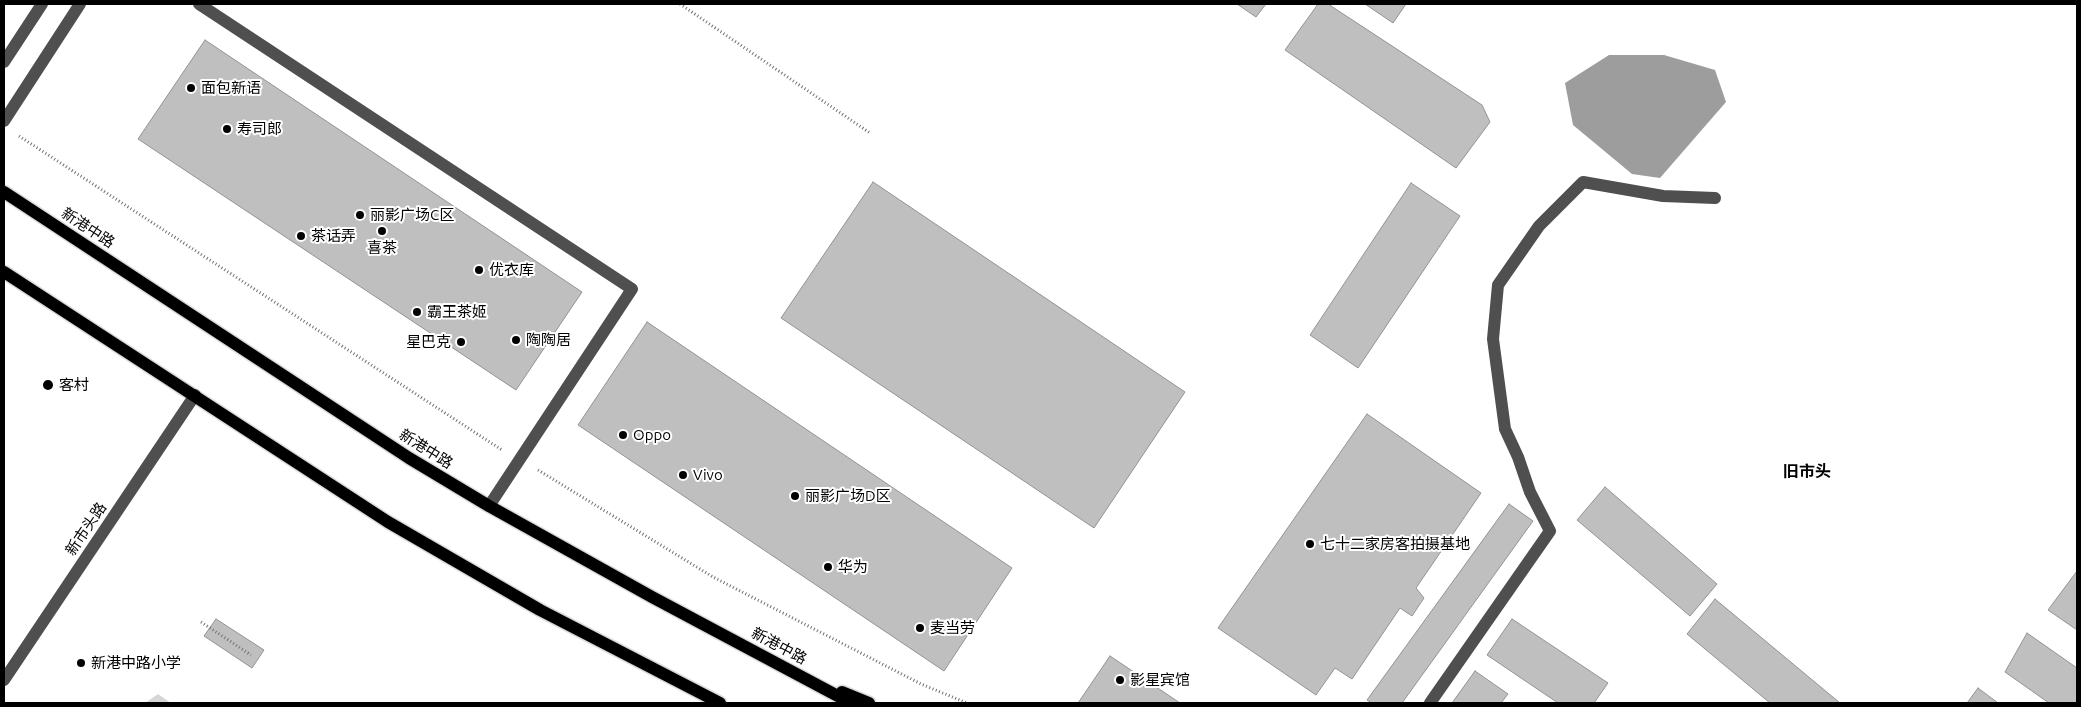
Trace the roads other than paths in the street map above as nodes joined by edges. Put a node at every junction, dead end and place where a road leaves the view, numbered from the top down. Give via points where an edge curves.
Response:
1 (42, 4) edge
2 (80, 4) edge
3 (199, 4) edge
4 (4, 62) edge
5 (4, 121) edge
6 (4, 192) edge
7 (1714, 198) dead end
8 (4, 272) edge
9 (195, 395) junction
10 (489, 506) junction
11 (794, 671) junction
12 (4, 680) edge
13 (720, 703) edge
14 (851, 703) edge
15 (869, 703) edge
16 (1430, 703) edge

1 - 4 street
2 - 5 street
3 - 10 street via 632,290
6 - 10 main road, 新港中路 via 329,407
7 - 16 street via 1664,196 1583,182 1539,226 1498,285 1493,339 1505,429 1530,492 1550,531
8 - 9 main road
9 - 12 street, 新市头路
9 - 13 main road via 330,486 453,561
10 - 11 main road, 新港中路
11 - 14 main road, 新港中路
11 - 15 main road

